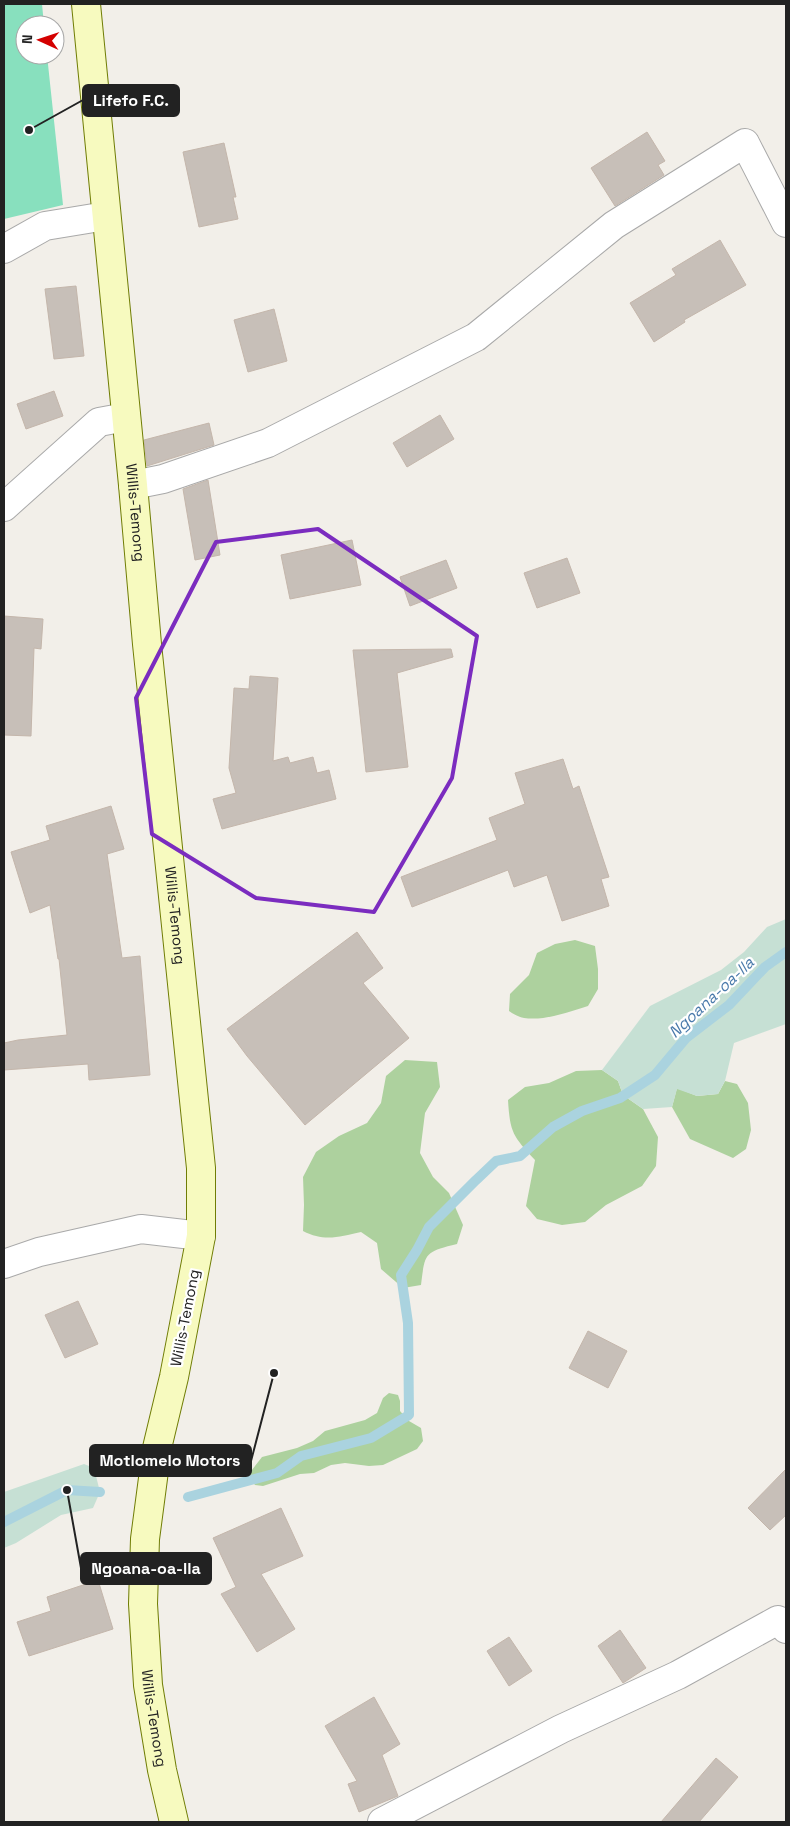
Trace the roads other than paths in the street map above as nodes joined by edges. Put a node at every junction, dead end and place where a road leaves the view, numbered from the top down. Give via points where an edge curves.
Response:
1 (86, 4) edge
2 (106, 216) junction
3 (786, 223) edge
4 (4, 249) edge
5 (126, 416) junction
6 (133, 485) junction
7 (4, 508) edge
8 (201, 1236) junction
9 (4, 1264) edge
10 (786, 1629) edge
11 (174, 1822) edge
12 (382, 1822) edge

1 - 2 main road, Willis-Temong
2 - 4 street via 45,226
2 - 5 main road, Willis-Temong
3 - 6 street via 745,143 614,225 476,337 268,443 163,479
5 - 6 main road, Willis-Temong
5 - 7 street via 99,422
6 - 8 main road, Willis-Temong via 146,644 200,1158
8 - 9 street via 141,1229 39,1252
8 - 11 main road, Willis-Temong via 157,1448 145,1539 143,1604 148,1685
10 - 12 street via 778,1620 678,1675 561,1729

